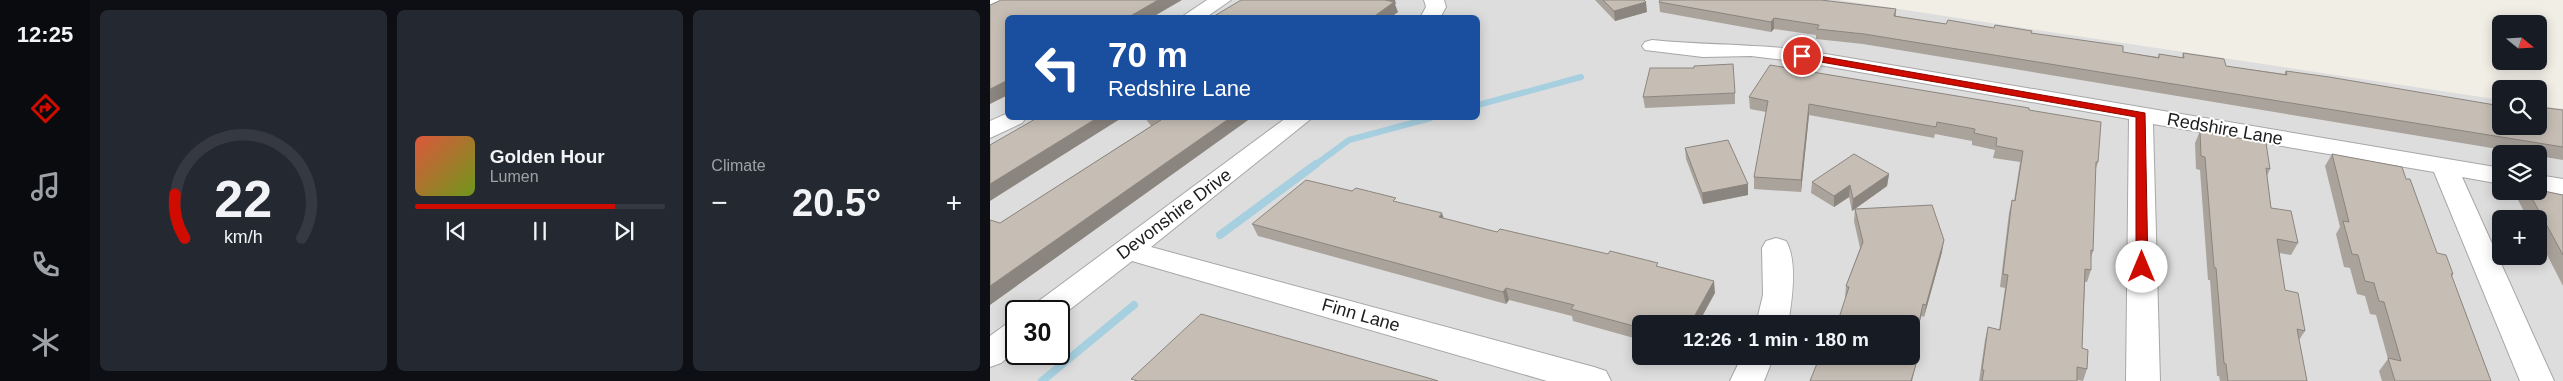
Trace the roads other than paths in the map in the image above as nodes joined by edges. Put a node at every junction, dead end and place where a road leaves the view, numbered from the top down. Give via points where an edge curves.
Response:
1 (996, 0) edge
2 (1221, 0) edge
3 (1434, 0) edge
4 (990, 3) edge
5 (1195, 15) edge
6 (1432, 15) edge
7 (1652, 46) dead end
8 (2141, 115) junction
9 (1010, 120) edge
10 (1297, 120) edge
11 (990, 131) edge
12 (2444, 166) junction
13 (2492, 174) edge
14 (2547, 184) edge
15 (2563, 187) edge
16 (1776, 248) dead end
17 (1127, 250) junction
18 (1061, 300) edge
19 (1774, 315) edge
20 (1005, 342) edge
21 (990, 354) edge
22 (1754, 365) edge
23 (1594, 381) edge
24 (1747, 381) edge
25 (2143, 381) edge
26 (2537, 381) edge

1 - 4 street
2 - 5 street
3 - 6 street via 1437,5
7 - 8 street, Redshire Lane via 1703,51 1751,50 1802,56
8 - 12 street, Redshire Lane
8 - 25 street
9 - 11 street
10 - 17 street, Devonshire Drive
12 - 13 street, Redshire Lane
12 - 26 street
14 - 15 street
16 - 19 street via 1778,296
17 - 18 street, Devonshire Drive
17 - 23 street, Finn Lane
20 - 21 street
22 - 24 street

